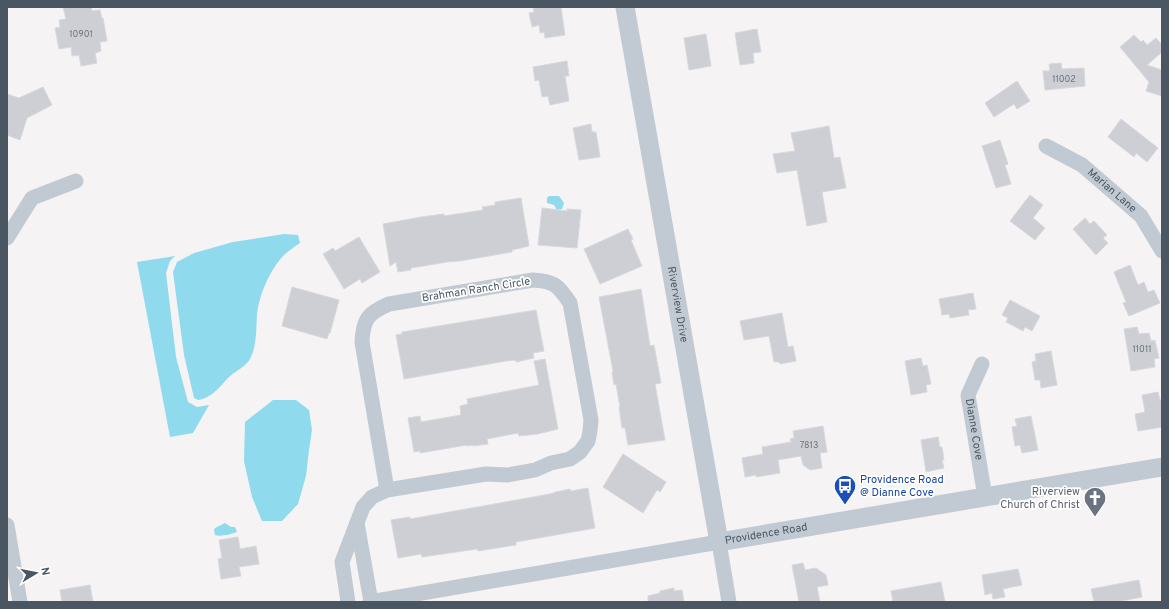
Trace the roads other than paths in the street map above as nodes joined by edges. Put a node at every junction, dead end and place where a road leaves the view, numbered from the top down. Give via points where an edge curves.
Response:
1 (625, 7) edge
2 (1046, 146) dead end
3 (76, 181) dead end
4 (7, 238) edge
5 (1162, 251) edge
6 (982, 364) dead end
7 (1162, 467) edge
8 (387, 490) junction
9 (985, 497) junction
10 (357, 522) junction
11 (7, 525) edge
12 (719, 542) junction
13 (20, 602) edge
14 (348, 602) edge
15 (370, 602) edge
16 (729, 602) edge

1 - 12 street, Riverview Drive
2 - 5 street, Marian Lane via 1082,165 1141,216
3 - 4 street via 32,198
6 - 9 street, Dianne Cove via 968,395
7 - 9 street, Providence Road
8 - 8 street, Brahman Ranch Circle via 486,474 508,475 535,470 570,459 580,452 588,441 591,420 570,303 553,283 533,280 389,304 368,316 363,328 362,342
8 - 10 street, Brahman Ranch Circle via 372,497 363,508
9 - 12 street, Providence Road
10 - 14 street, Brahman Ranch Circle via 342,562
10 - 15 street
11 - 13 street
12 - 15 street, Providence Road
12 - 16 street, Riverview Drive

